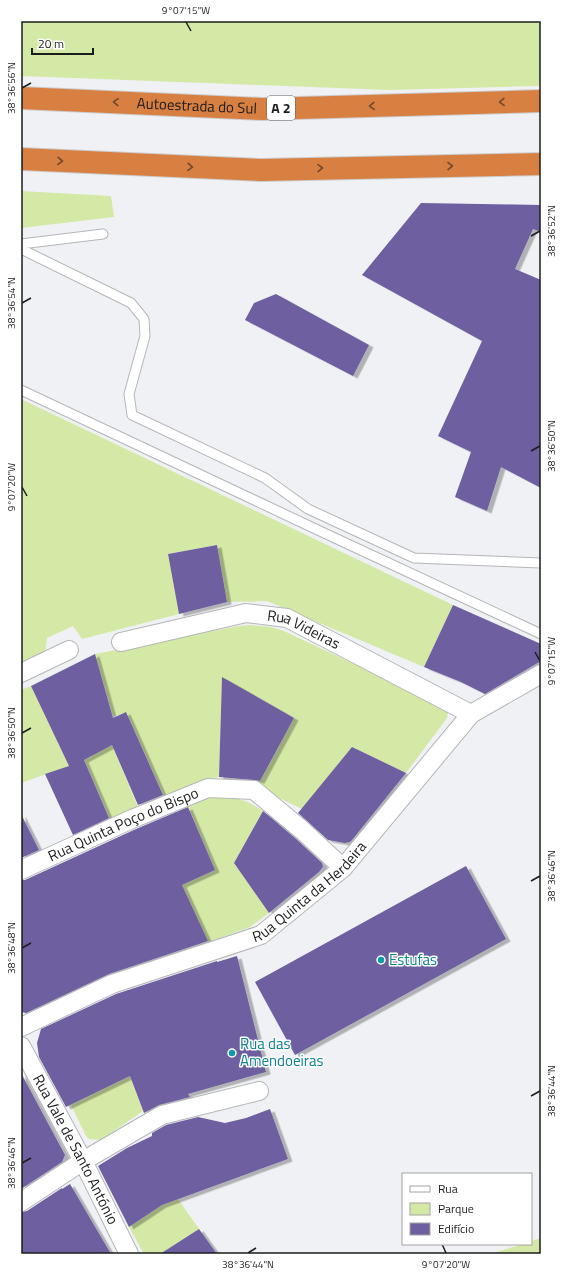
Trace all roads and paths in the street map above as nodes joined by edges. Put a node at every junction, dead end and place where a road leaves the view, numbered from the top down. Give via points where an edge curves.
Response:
1 (21, 98) edge
2 (541, 101) edge
3 (21, 159) edge
4 (541, 164) edge
5 (103, 234) dead end
6 (21, 244) edge
7 (21, 249) edge
8 (21, 390) edge
9 (541, 563) edge
10 (541, 634) edge
11 (121, 642) dead end
12 (69, 650) dead end
13 (21, 673) edge
14 (541, 674) edge
15 (471, 714) junction
16 (343, 868) junction
17 (21, 870) edge
18 (21, 1027) edge
19 (21, 1046) edge
20 (259, 1091) dead end
21 (83, 1161) junction
22 (21, 1202) edge
23 (129, 1254) edge

2 -> 1 highway, Autoestrada do Sul / A 2 via 262,109
3 -> 4 highway via 261,170
5 - 6 lane
7 - 9 lane via 131,303 144,319 145,336 129,394 132,415 265,478 308,509 414,558
8 - 10 lane
11 - 15 street, Rua Videiras via 246,613 287,618
12 - 13 street
14 - 15 street, Rua Quinta da Herdeira
15 - 16 street, Rua Quinta da Herdeira
16 - 17 street, Rua Quinta Poço do Bispo via 254,790 208,788 132,819
16 - 18 street, Rua Quinta da Herdeira via 261,936 112,984
19 - 21 street, Rua Vale de Santo António
20 - 21 street via 162,1115
21 - 22 street
21 - 23 street, Rua Vale de Santo António

